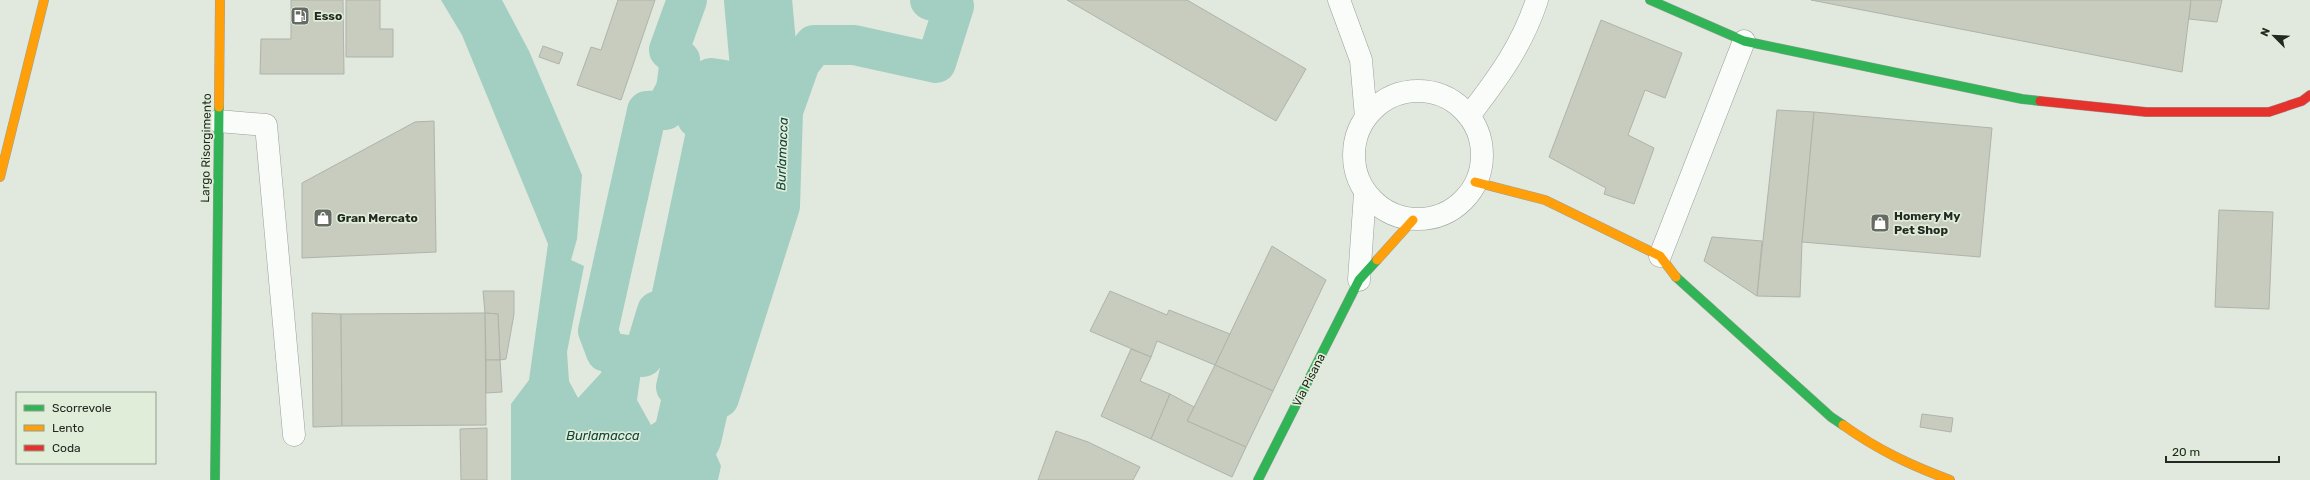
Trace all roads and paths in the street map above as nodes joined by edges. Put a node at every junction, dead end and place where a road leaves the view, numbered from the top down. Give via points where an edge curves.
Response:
1 (44, 0) edge
2 (220, 0) edge
3 (1340, 0) edge
4 (1537, 0) edge
5 (1650, 0) edge
6 (1744, 41) junction
7 (2310, 95) edge
8 (1469, 116) junction
9 (1366, 117) junction
10 (218, 120) junction
11 (0, 177) edge
12 (1475, 182) junction
13 (1365, 193) junction
14 (1413, 220) junction
15 (1660, 256) junction
16 (1359, 280) junction
17 (294, 435) dead end
18 (215, 480) edge
19 (1258, 480) edge
20 (1950, 480) edge

1 - 11 street
2 - 10 street, Largo Risorgimento
3 - 9 street via 1360,60
4 - 8 street via 1511,59
5 - 6 street
6 - 7 street via 2022,99 2146,112 2269,112
6 - 15 street
8 - 9 street via 1452,101 1434,94 1415,91 1385,101
8 - 12 street via 1477,131 1481,147 1481,165
9 - 13 street via 1358,133 1354,150 1355,168
10 - 17 street via 266,125
10 - 18 street, Largo Risorgimento
12 - 14 street via 1465,198 1450,211 1432,218
12 - 15 street via 1545,200
13 - 14 street via 1378,206 1394,215
13 - 16 street, Via Pisana
14 - 16 street, Via Pisana
15 - 20 street via 1676,277 1713,312 1831,417 1874,447 1915,467
16 - 19 street, Via Pisana

